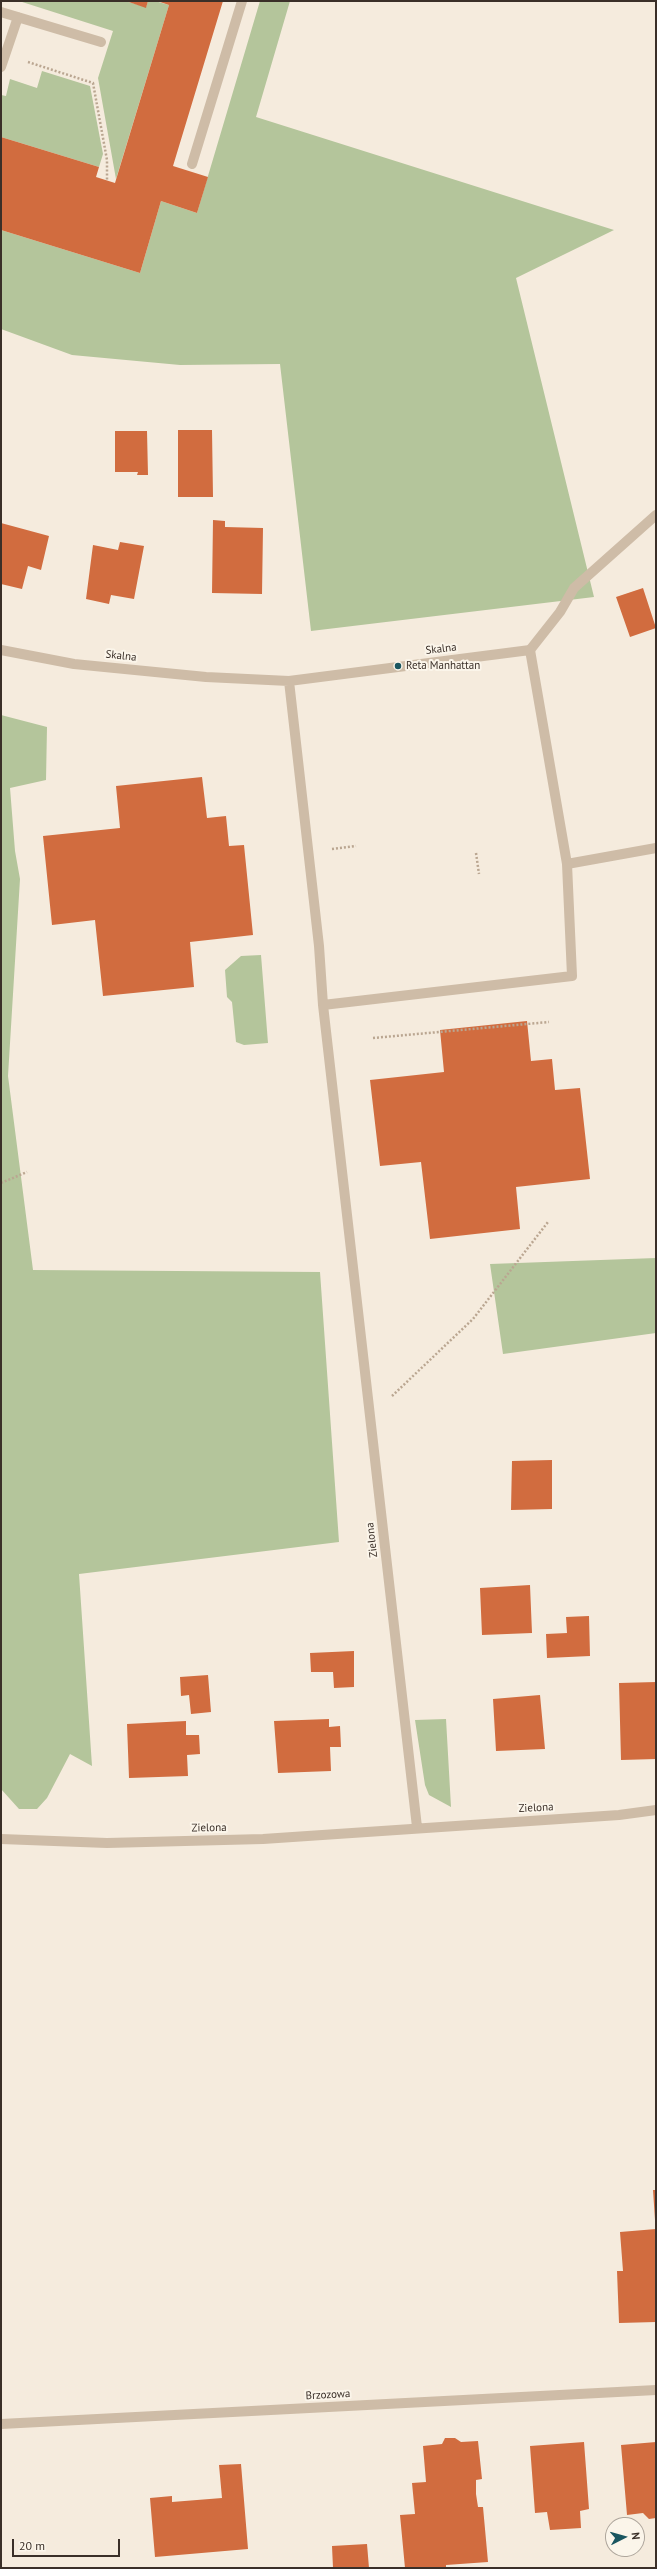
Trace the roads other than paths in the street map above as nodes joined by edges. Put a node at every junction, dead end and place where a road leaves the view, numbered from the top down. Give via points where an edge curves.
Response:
1 (242, 1) edge
2 (1, 12) edge
3 (18, 17) junction
4 (101, 42) dead end
5 (1, 67) edge
6 (192, 164) dead end
7 (656, 515) edge
8 (1, 650) edge
9 (530, 650) junction
10 (289, 681) junction
11 (656, 848) edge
12 (567, 864) junction
13 (323, 1005) junction
14 (656, 1810) edge
15 (417, 1827) junction
16 (1, 1840) edge
17 (656, 2390) edge
18 (1, 2424) edge

1 - 6 street
2 - 3 street
3 - 4 street
3 - 5 street
7 - 9 street via 574,588 560,612
8 - 10 street, Skalna via 74,664 206,677
9 - 10 street, Skalna
9 - 12 street
10 - 13 street, Zielona via 319,946
11 - 12 street
12 - 13 street via 572,976
13 - 15 street, Zielona
14 - 15 street, Zielona via 619,1815
15 - 16 street, Zielona via 263,1839 107,1842
17 - 18 street, Brzozowa

